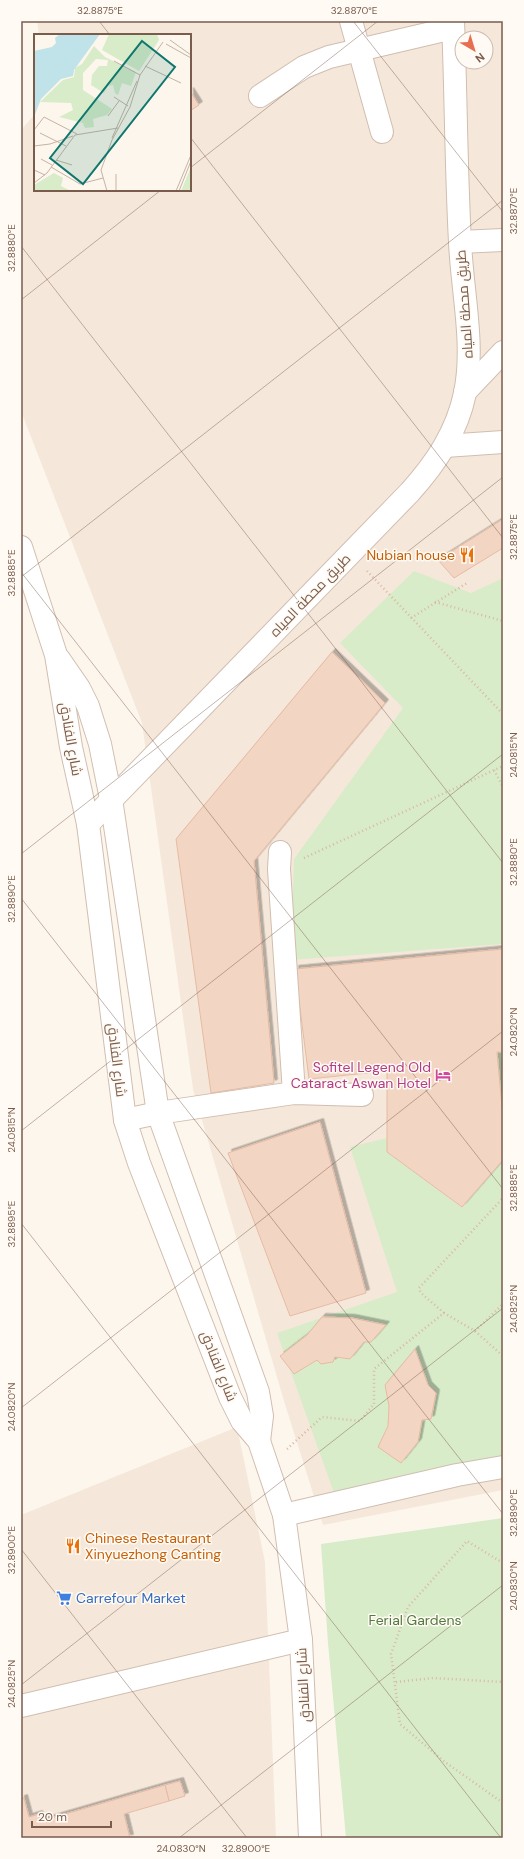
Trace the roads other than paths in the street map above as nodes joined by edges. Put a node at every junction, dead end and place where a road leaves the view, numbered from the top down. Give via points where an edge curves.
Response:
1 (351, 21) edge
2 (453, 24) edge
3 (360, 50) junction
4 (260, 96) dead end
5 (382, 132) dead end
6 (503, 240) edge
7 (460, 242) junction
8 (503, 352) edge
9 (465, 392) junction
10 (503, 442) edge
11 (445, 446) junction
12 (21, 547) edge
13 (56, 654) junction
14 (111, 799) junction
15 (88, 824) junction
16 (279, 860) road end
17 (294, 1093) junction
18 (362, 1095) dead end
19 (158, 1113) junction
20 (125, 1120) junction
21 (259, 1441) junction
22 (503, 1467) edge
23 (284, 1515) junction
24 (301, 1640) junction
25 (21, 1706) edge
26 (310, 1838) edge

1 - 3 street
2 - 3 street
2 - 7 street, طريق محطة المياه
3 - 4 street via 329,57 304,67
3 - 5 street
6 - 7 street
7 - 9 street, طريق محطة المياه via 468,336
8 - 9 street
9 - 11 street, طريق محطة المياه via 457,420
10 - 11 street
11 - 14 street, طريق محطة المياه via 429,470
12 - 13 street, شارع الفنادق
13 - 14 street, شارع الفنادق via 88,706 100,744
13 - 15 street, شارع الفنادق via 71,747
14 - 15 street, طريق محطة المياه
14 - 19 street, شارع الفنادق
15 - 20 street, شارع الفنادق
16 - 17 street
17 - 18 street
17 - 19 street
19 - 20 street
19 - 21 street, شارع الفنادق via 258,1392 262,1416
20 - 21 street, شارع الفنادق via 139,1164 230,1397 242,1421
21 - 23 street, شارع الفنادق
22 - 23 street via 457,1475
23 - 24 street, شارع الفنادق
24 - 25 street
24 - 26 street, شارع الفنادق

